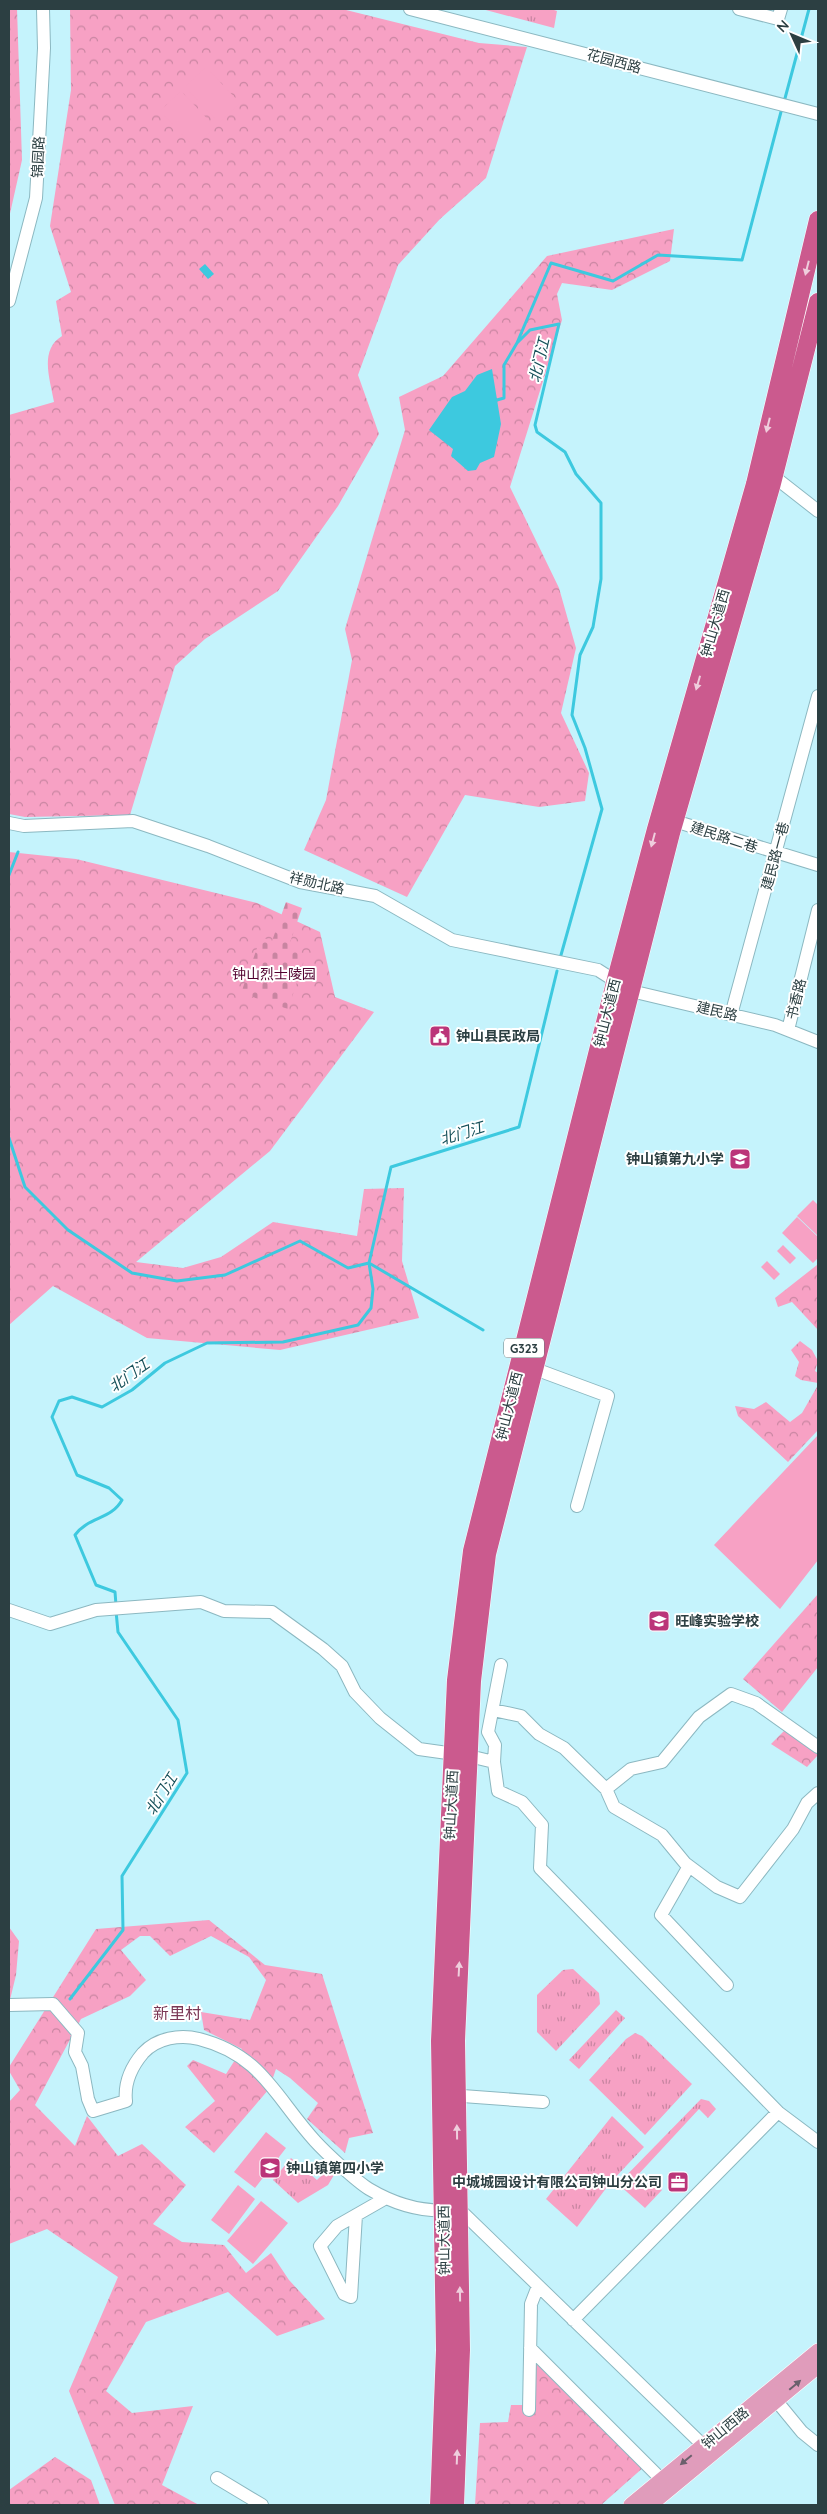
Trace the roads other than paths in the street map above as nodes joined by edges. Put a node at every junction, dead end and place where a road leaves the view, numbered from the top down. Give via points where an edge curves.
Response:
1 (43, 9) edge
2 (410, 9) edge
3 (739, 9) edge
4 (781, 9) edge
5 (818, 114) edge
6 (818, 220) edge
7 (9, 301) edge
8 (818, 302) edge
9 (765, 474) junction
10 (818, 511) edge
11 (818, 696) edge
12 (667, 818) junction
13 (9, 823) edge
14 (776, 853) junction
15 (818, 865) edge
16 (818, 910) edge
17 (615, 983) junction
18 (630, 991) junction
19 (731, 1015) junction
20 (788, 1030) junction
21 (818, 1042) edge
22 (527, 1366) junction
23 (577, 1506) dead end
24 (9, 1610) edge
25 (501, 1665) dead end
26 (492, 1710) junction
27 (818, 1747) edge
28 (461, 1755) junction
29 (494, 1762) junction
30 (606, 1788) junction
31 (818, 1793) edge
32 (689, 1866) junction
33 (726, 1985) dead end
34 (9, 2005) edge
35 (449, 2095) junction
36 (543, 2102) dead end
37 (778, 2112) junction
38 (818, 2142) edge
39 (386, 2198) junction
40 (451, 2211) junction
41 (356, 2215) junction
42 (538, 2286) junction
43 (574, 2320) junction
44 (530, 2348) junction
45 (818, 2351) edge
46 (818, 2366) edge
47 (773, 2396) junction
48 (529, 2410) dead end
49 (818, 2445) edge
50 (708, 2450) junction
51 (216, 2478) dead end
52 (662, 2480) junction
53 (262, 2505) edge
54 (439, 2505) edge
55 (454, 2505) edge
56 (631, 2505) edge
57 (650, 2505) edge

1 - 7 street, 锦园路 via 36,198
2 - 5 street, 花园西路
3 - 4 street via 778,19
6 -> 9 highway, 钟山大道西 / G323
8 - 9 highway, 钟山大道西 / G323
9 - 10 street
9 - 12 highway, 钟山大道西 / G323
11 - 14 street, 建民路一巷
12 - 14 street, 建民路二巷
12 -> 17 highway, 钟山大道西 / G323
12 - 18 highway, 钟山大道西 / G323
13 - 17 street, 祥勋北路 via 24,826 133,821 300,882 376,896 452,940 598,970
14 - 15 street, 建民路二巷
14 - 19 street, 建民路一巷
16 - 20 street, 书香路
17 - 18 street, 建民路
17 - 22 highway, 钟山大道西 / G323
18 - 19 street, 建民路
18 - 22 highway, 钟山大道西 / G323
19 - 20 street, 建民路
20 - 21 street, 建民路
22 - 23 street via 608,1396
22 - 28 highway, 钟山大道西 / G323 via 472,1551 456,1680
24 - 28 street via 50,1624 106,1608 201,1602 224,1611 272,1612 342,1666 355,1692 380,1718 419,1749
25 - 26 street
26 - 29 street via 488,1732 495,1745
26 - 30 street via 521,1716 539,1734 564,1748
27 - 30 street via 756,1703 730,1694 699,1717 662,1762 631,1769
28 - 29 street
28 - 35 highway, 钟山大道西 / G323 via 440,2041
29 - 37 street via 498,1791 522,1802 542,1825 540,1868
30 - 32 street via 614,1807 662,1835
31 - 32 street via 807,1803 793,1830 740,1898 717,1887
32 - 33 street via 661,1915
34 - 39 street via 53,2004 78,2033 75,2052 87,2082 93,2111 126,2101 127,2077 140,2057 148,2048 175,2035 199,2038 232,2050 254,2066 315,2141 367,2188
35 - 36 street
35 - 40 highway, 钟山大道西 / G323
37 - 38 street
37 - 43 street
39 - 40 street via 408,2207
39 - 41 street
40 - 42 street
40 - 54 highway, 钟山大道西 / G323
55 -> 40 highway, 钟山大道西 / G323 via 461,2350
41 - 41 street via 338,2226 320,2246 344,2294 351,2297
42 - 43 street
42 - 44 street via 531,2304
43 - 50 street
44 - 48 street
44 - 52 street
45 - 47 main road, 钟山西路
47 -> 46 main road, 钟山西路
47 - 49 street via 802,2432
47 - 50 main road, 钟山西路
50 -> 52 main road, 钟山西路
50 - 57 main road, 钟山西路
51 - 53 street
52 - 56 main road, 钟山西路

